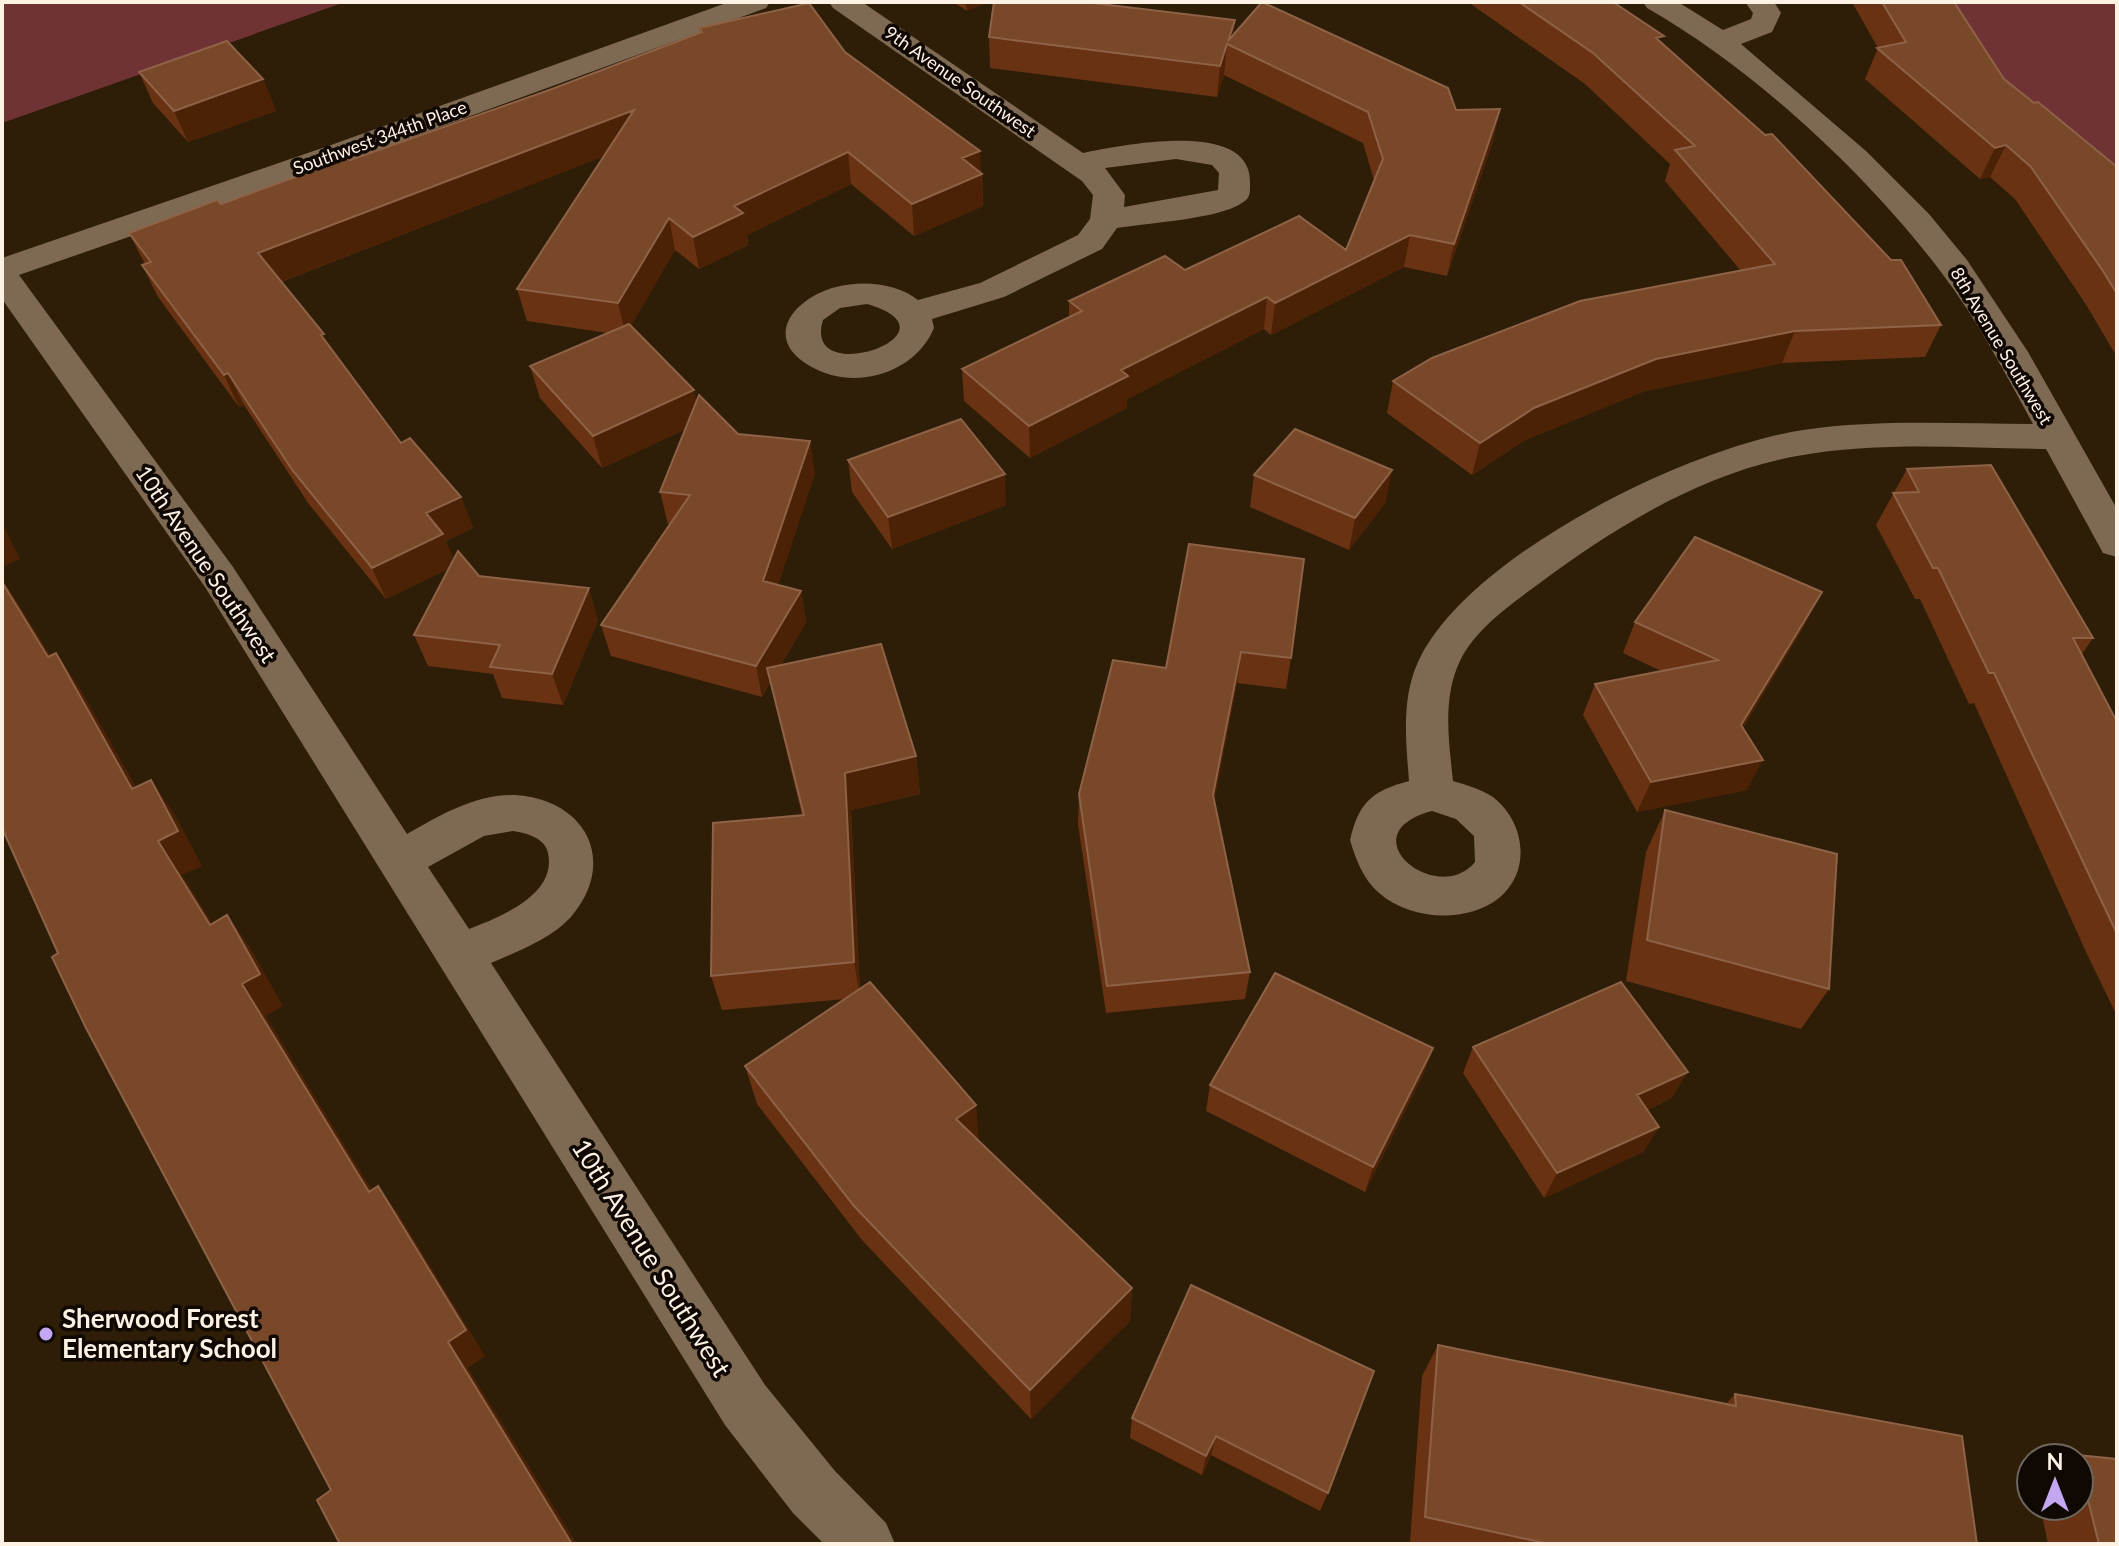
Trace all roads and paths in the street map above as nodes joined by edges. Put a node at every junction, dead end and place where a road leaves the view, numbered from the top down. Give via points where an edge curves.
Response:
1 (756, 2) edge
2 (843, 2) edge
3 (1657, 2) edge
4 (1759, 2) edge
5 (1718, 40) junction
6 (1077, 163) junction
7 (1106, 220) junction
8 (2, 272) edge
9 (913, 313) dead end
10 (2056, 437) junction
11 (2117, 543) edge
12 (1432, 793) dead end
13 (399, 861) junction
14 (459, 955) junction
15 (865, 1544) edge

1 - 8 street, Southwest 344th Place
2 - 6 street, 9th Avenue Southwest
3 - 5 street, 8th Avenue Southwest
4 - 5 street via 1767,13 1761,27
5 - 10 street, 8th Avenue Southwest via 1842,145 1935,240 1973,292
6 - 7 street, 9th Avenue Southwest via 1109,195
6 - 7 street via 1194,150 1219,154 1234,169 1234,195 1220,202
7 - 9 street via 1090,242 992,290
8 - 13 street, 10th Avenue Southwest via 219,577
10 - 11 street, 8th Avenue Southwest
10 - 12 street via 1834,439 1765,450 1635,500 1508,585 1451,642 1439,660 1429,704
13 - 14 street, 10th Avenue Southwest
13 - 14 street via 469,824 505,814 541,818 559,828 570,844 574,864 568,885 553,905
14 - 15 street, 10th Avenue Southwest via 745,1405 814,1492

